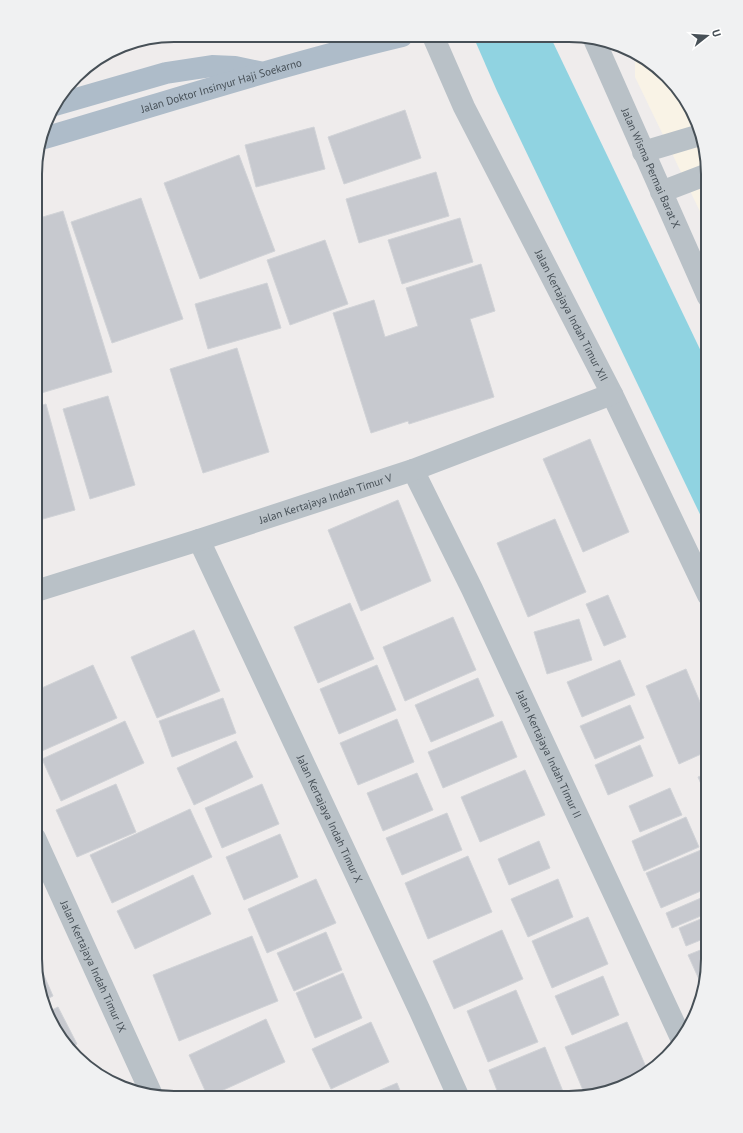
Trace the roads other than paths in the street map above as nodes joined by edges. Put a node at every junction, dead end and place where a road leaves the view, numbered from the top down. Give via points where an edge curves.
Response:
1 (378, 42) edge
2 (436, 42) edge
3 (597, 45) edge
4 (262, 73) junction
5 (63, 103) edge
6 (696, 136) edge
7 (47, 137) edge
8 (643, 152) junction
9 (701, 177) edge
10 (661, 192) junction
11 (701, 279) edge
12 (612, 394) junction
13 (413, 470) junction
14 (199, 540) junction
15 (701, 580) edge
16 (42, 589) edge
17 (42, 853) edge
18 (679, 1033) edge
19 (149, 1089) edge
20 (456, 1091) edge

1 - 4 main road, Jalan Doktor Insinyur Haji Soekarno
2 - 12 street, Jalan Kertajaya Indah Timur XII via 464,107
3 - 8 street, Jalan Wisma Permai Barat X
4 - 5 main road via 235,67 212,66 184,70
4 - 7 main road, Jalan Doktor Insinyur Haji Soekarno
6 - 8 street
8 - 10 street, Jalan Wisma Permai Barat X
9 - 10 street
10 - 11 street, Jalan Wisma Permai Barat X
12 - 13 street, Jalan Kertajaya Indah Timur V
12 - 15 street, Jalan Kertajaya Indah Timur XII
13 - 14 street, Jalan Kertajaya Indah Timur V
13 - 18 street, Jalan Kertajaya Indah Timur II via 472,589
14 - 16 street, Jalan Kertajaya Indah Timur V
14 - 20 street, Jalan Kertajaya Indah Timur X
17 - 19 street, Jalan Kertajaya Indah Timur IX

